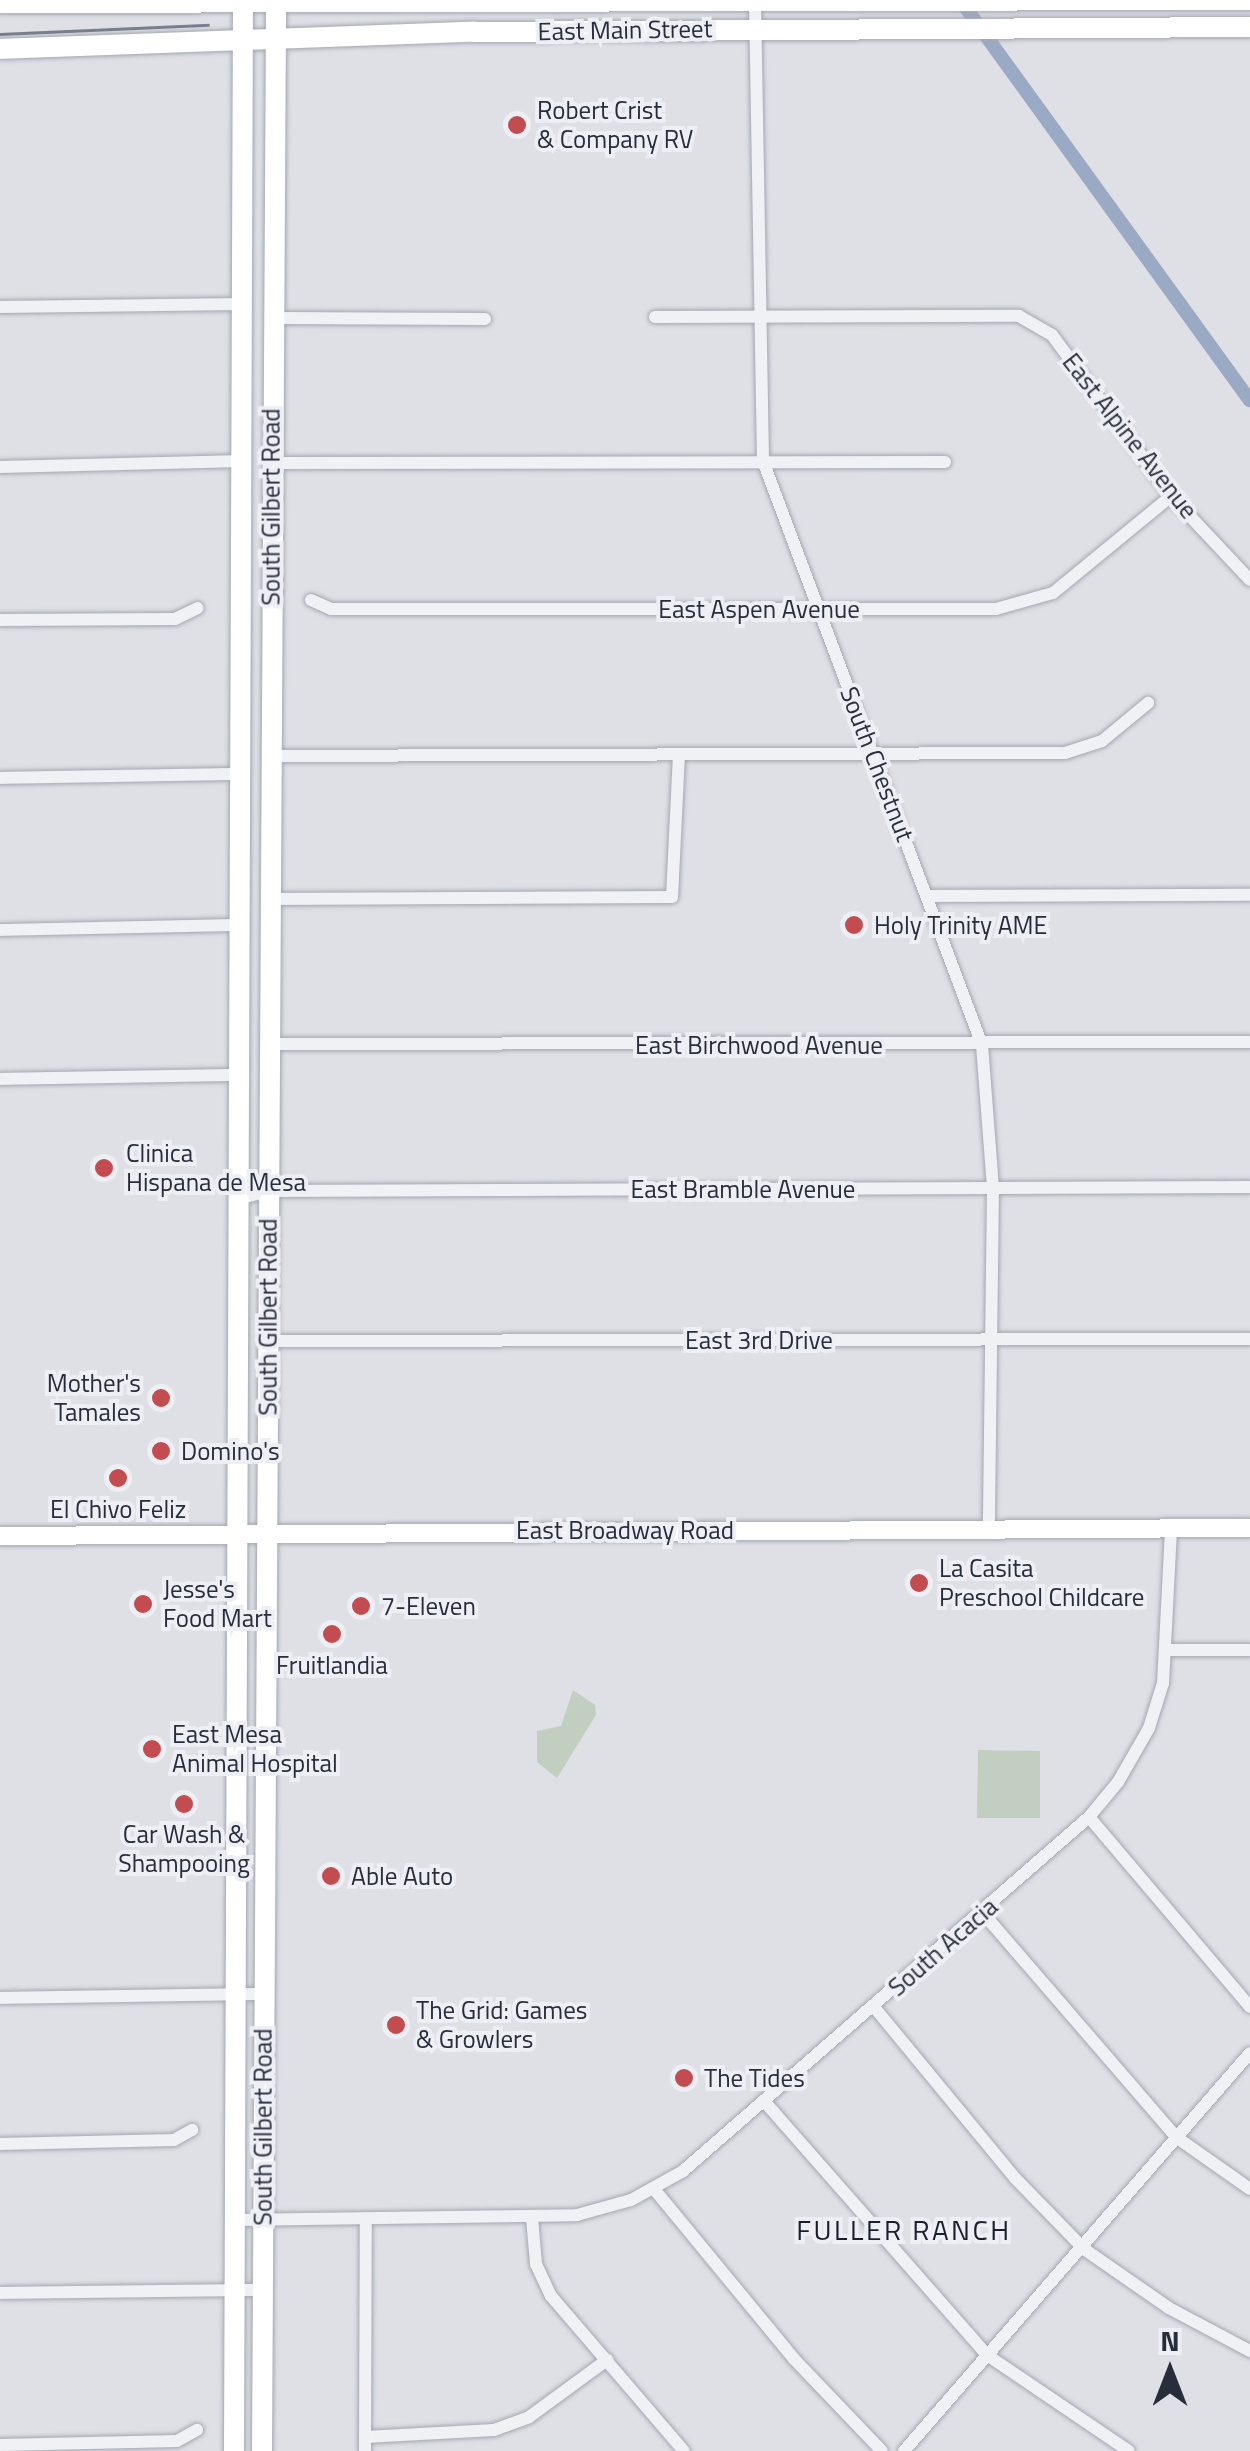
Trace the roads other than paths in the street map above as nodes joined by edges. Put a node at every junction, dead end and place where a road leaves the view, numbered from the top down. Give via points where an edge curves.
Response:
1 (1250, 0) edge
2 (978, 1) edge
3 (1145, 1) edge
4 (243, 2) edge
5 (276, 2) edge
6 (665, 2) edge
7 (755, 2) edge
8 (948, 2) edge
9 (0, 3) edge
10 (1145, 27) junction
11 (1250, 27) edge
12 (755, 29) junction
13 (565, 31) junction
14 (276, 39) junction
15 (244, 40) junction
16 (0, 50) edge
17 (242, 304) junction
18 (0, 307) edge
19 (655, 317) dead end
20 (756, 317) junction
21 (273, 318) junction
22 (485, 319) dead end
23 (243, 462) junction
24 (763, 462) junction
25 (945, 462) dead end
26 (271, 463) junction
27 (0, 467) edge
28 (1171, 496) junction
29 (1250, 580) edge
30 (311, 600) dead end
31 (198, 608) dead end
32 (818, 609) junction
33 (0, 620) edge
34 (1148, 703) dead end
35 (872, 753) junction
36 (680, 754) junction
37 (270, 756) junction
38 (240, 774) junction
39 (0, 778) edge
40 (1250, 895) edge
41 (927, 896) junction
42 (269, 899) junction
43 (240, 926) junction
44 (0, 930) edge
45 (1250, 1042) edge
46 (268, 1044) junction
47 (982, 1045) junction
48 (239, 1075) junction
49 (0, 1080) edge
50 (1250, 1187) edge
51 (993, 1188) junction
52 (268, 1191) junction
53 (238, 1200) junction
54 (992, 1339) junction
55 (1250, 1339) edge
56 (268, 1341) junction
57 (989, 1528) junction
58 (1250, 1528) edge
59 (1171, 1529) junction
60 (268, 1531) junction
61 (235, 1532) junction
62 (0, 1536) edge
63 (1166, 1650) junction
64 (1250, 1650) edge
65 (236, 1749) junction
66 (1090, 1818) junction
67 (266, 1847) junction
68 (237, 1883) junction
69 (982, 1912) junction
70 (265, 1943) junction
71 (264, 1994) junction
72 (236, 1995) junction
73 (0, 1998) edge
74 (1250, 2007) edge
75 (874, 2008) junction
76 (1250, 2052) edge
77 (764, 2102) junction
78 (192, 2130) dead end
79 (1176, 2137) junction
80 (0, 2144) edge
81 (654, 2189) junction
82 (1250, 2190) edge
83 (532, 2218) junction
84 (366, 2219) junction
85 (234, 2220) junction
86 (263, 2220) junction
87 (1084, 2248) junction
88 (234, 2290) junction
89 (262, 2290) junction
90 (0, 2293) edge
91 (1250, 2351) edge
92 (987, 2355) junction
93 (608, 2360) junction
94 (197, 2430) dead end
95 (0, 2444) edge
96 (365, 2444) edge
97 (234, 2451) edge
98 (262, 2451) edge
99 (684, 2451) edge
100 (882, 2451) edge
101 (904, 2451) edge
102 (1128, 2451) edge

1 - 3 main road, East Main Street
2 - 3 main road, East Main Street
2 - 8 main road, East Main Street
3 - 10 main road
4 - 5 main road, East Main Street
4 - 9 main road, East Main Street
4 - 15 main road, South Gilbert Road
5 - 6 main road, East Main Street
5 - 14 main road, South Gilbert Road
6 - 7 main road, East Main Street
6 - 13 main road via 582,14
7 - 8 main road, East Main Street
7 - 12 street, South Chestnut
10 - 11 main road, East Main Street
10 - 12 main road, East Main Street
12 - 13 main road, East Main Street
12 - 20 street, South Chestnut
13 - 14 main road, East Main Street
14 - 15 main road, East Main Street
14 - 21 main road, South Gilbert Road
15 - 16 main road, East Main Street
15 - 17 main road, South Gilbert Road
17 - 18 street
17 - 23 main road, South Gilbert Road
19 - 20 street, East Alpine Avenue
20 - 24 street, South Chestnut
20 - 28 street, East Alpine Avenue via 1019,316 1052,336
21 - 22 street
21 - 26 main road, South Gilbert Road
23 - 27 street
23 - 38 main road, South Gilbert Road
24 - 25 street
24 - 26 street
24 - 32 street, South Chestnut
26 - 37 main road, South Gilbert Road
28 - 29 street, East Alpine Avenue
28 - 32 street, East Aspen Avenue via 1053,593 996,609
30 - 32 street, East Aspen Avenue via 331,609
31 - 33 street via 175,618
32 - 35 street, South Chestnut
34 - 35 street via 1102,741 1064,753
35 - 36 street
35 - 41 street, South Chestnut
36 - 37 street
36 - 42 street via 672,897
37 - 42 main road, South Gilbert Road
38 - 39 street
38 - 43 main road, South Gilbert Road
40 - 41 street
41 - 47 street, South Chestnut
42 - 46 main road, South Gilbert Road
43 - 44 street
43 - 48 main road, South Gilbert Road
45 - 47 street, East Birchwood Avenue
46 - 47 street, East Birchwood Avenue
46 - 52 main road, South Gilbert Road
47 - 51 street, South Chestnut
48 - 49 street
48 - 53 main road, South Gilbert Road
50 - 51 street, East Bramble Avenue
51 - 52 street, East Bramble Avenue
51 - 54 street, South Chestnut
52 - 53 street, East Bramble Avenue
52 - 56 main road, South Gilbert Road
53 - 61 main road, South Gilbert Road
54 - 55 street, East 3rd Drive
54 - 56 street, East 3rd Drive
54 - 57 street, South Chestnut
56 - 60 main road, South Gilbert Road
57 - 59 main road, East Broadway Road
57 - 60 main road, East Broadway Road
58 - 59 main road, East Broadway Road
59 - 63 street, South Acacia
60 - 61 main road, East Broadway Road
60 - 67 main road, South Gilbert Road
61 - 62 main road, East Broadway Road
61 - 65 main road, South Gilbert Road
63 - 64 street
63 - 66 street, South Acacia via 1143,1742
65 - 67 main road via 249,1782 251,1837
65 - 68 main road, South Gilbert Road
66 - 69 street, South Acacia
66 - 74 street
67 - 70 main road, South Gilbert Road
68 - 70 main road via 250,1891
68 - 72 main road, South Gilbert Road
69 - 75 street, South Acacia
69 - 79 street
70 - 71 main road, South Gilbert Road
71 - 72 street
71 - 86 main road, South Gilbert Road
72 - 73 street
72 - 85 main road, South Gilbert Road
75 - 77 street, South Acacia
75 - 87 street via 1015,2178
76 - 79 street
77 - 81 street, South Acacia
77 - 92 street
78 - 80 street via 174,2140
79 - 82 street
79 - 87 street
81 - 83 street, South Acacia via 599,2210
81 - 100 street via 794,2359
83 - 84 street, South Acacia
83 - 93 street via 536,2264 551,2296
84 - 86 street, South Acacia
84 - 96 street
85 - 86 street, South Acacia
85 - 88 main road, South Gilbert Road
86 - 89 main road, South Gilbert Road
87 - 91 street via 1169,2308
87 - 92 street
88 - 89 street
88 - 90 street
88 - 97 main road, South Gilbert Road
89 - 98 main road, South Gilbert Road
92 - 101 street
92 - 102 street
93 - 96 street via 529,2417 494,2430
93 - 99 street
94 - 95 street via 177,2441

